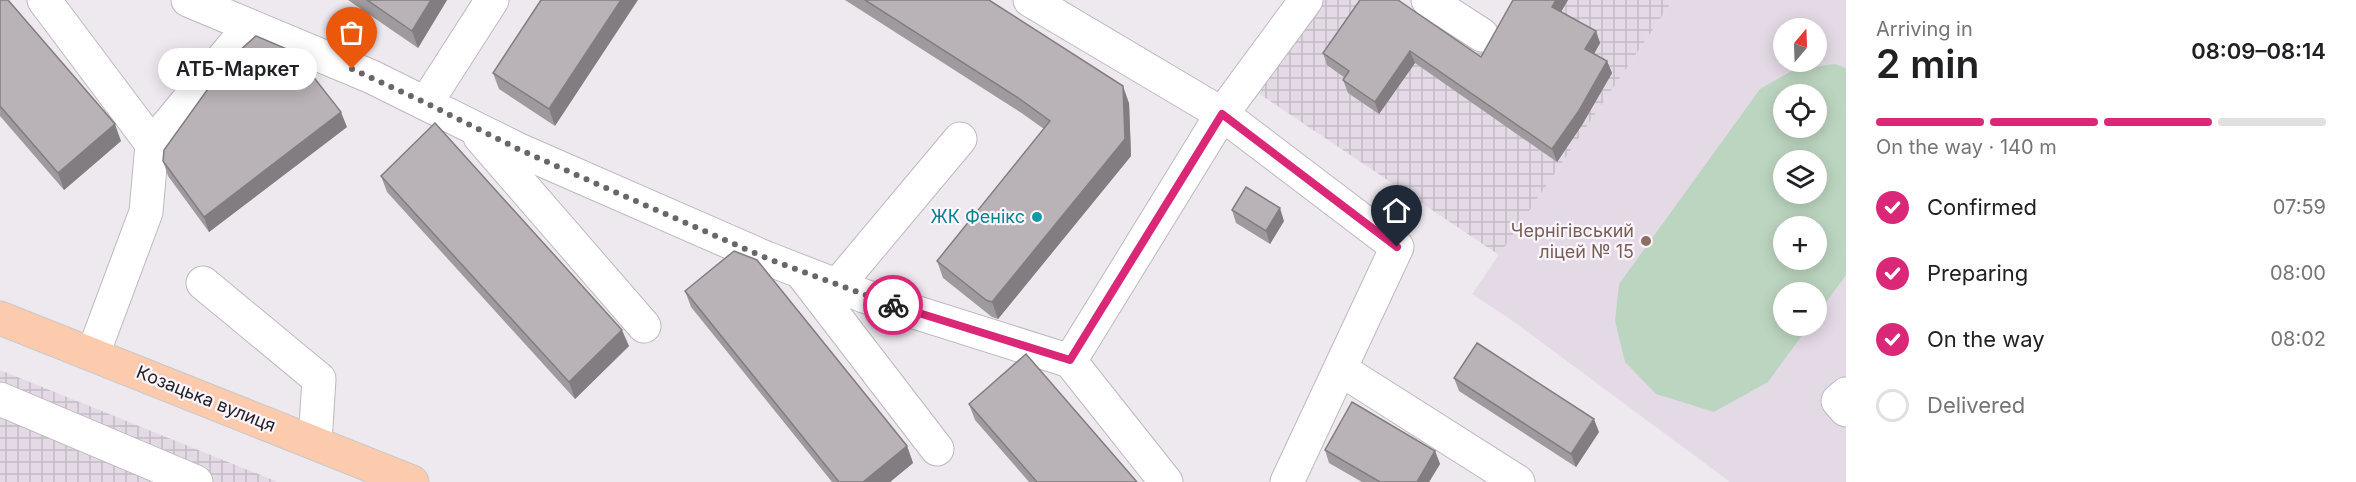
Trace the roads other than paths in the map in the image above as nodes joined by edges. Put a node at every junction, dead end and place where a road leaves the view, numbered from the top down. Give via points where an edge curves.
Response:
1 (44, 0) edge
2 (188, 0) edge
3 (492, 0) edge
4 (1306, 0) edge
5 (1428, 0) edge
6 (1035, 1) edge
7 (250, 26) junction
8 (1482, 35) dead end
9 (426, 103) junction
10 (1222, 114) junction
11 (471, 127) junction
12 (960, 139) dead end
13 (152, 144) junction
14 (800, 271) junction
15 (203, 283) dead end
16 (837, 286) junction
17 (0, 318) edge
18 (644, 326) dead end
19 (93, 354) junction
20 (1070, 360) junction
21 (1340, 369) junction
22 (1846, 394) edge
23 (0, 399) edge
24 (1846, 411) edge
25 (315, 442) junction
26 (937, 449) dead end
27 (196, 482) edge
28 (412, 482) edge
29 (1166, 482) edge
30 (1287, 482) edge
31 (1518, 482) edge

1 - 13 lane
2 - 7 lane
3 - 9 lane
4 - 10 lane
5 - 8 lane
6 - 10 lane
7 - 9 lane
7 - 13 lane
9 - 11 lane
10 - 20 lane
10 - 21 lane via 1397,247
11 - 14 lane
11 - 18 lane
12 - 16 lane
13 - 19 lane via 146,212
14 - 16 lane
14 - 26 lane
15 - 25 lane via 319,379
16 - 20 lane
17 - 19 main road, Козацька вулиця
19 - 25 main road, Козацька вулиця
20 - 29 lane
21 - 30 lane
21 - 31 lane
22 - 24 lane via 1838,401
23 - 27 lane
25 - 28 main road, Козацька вулиця

